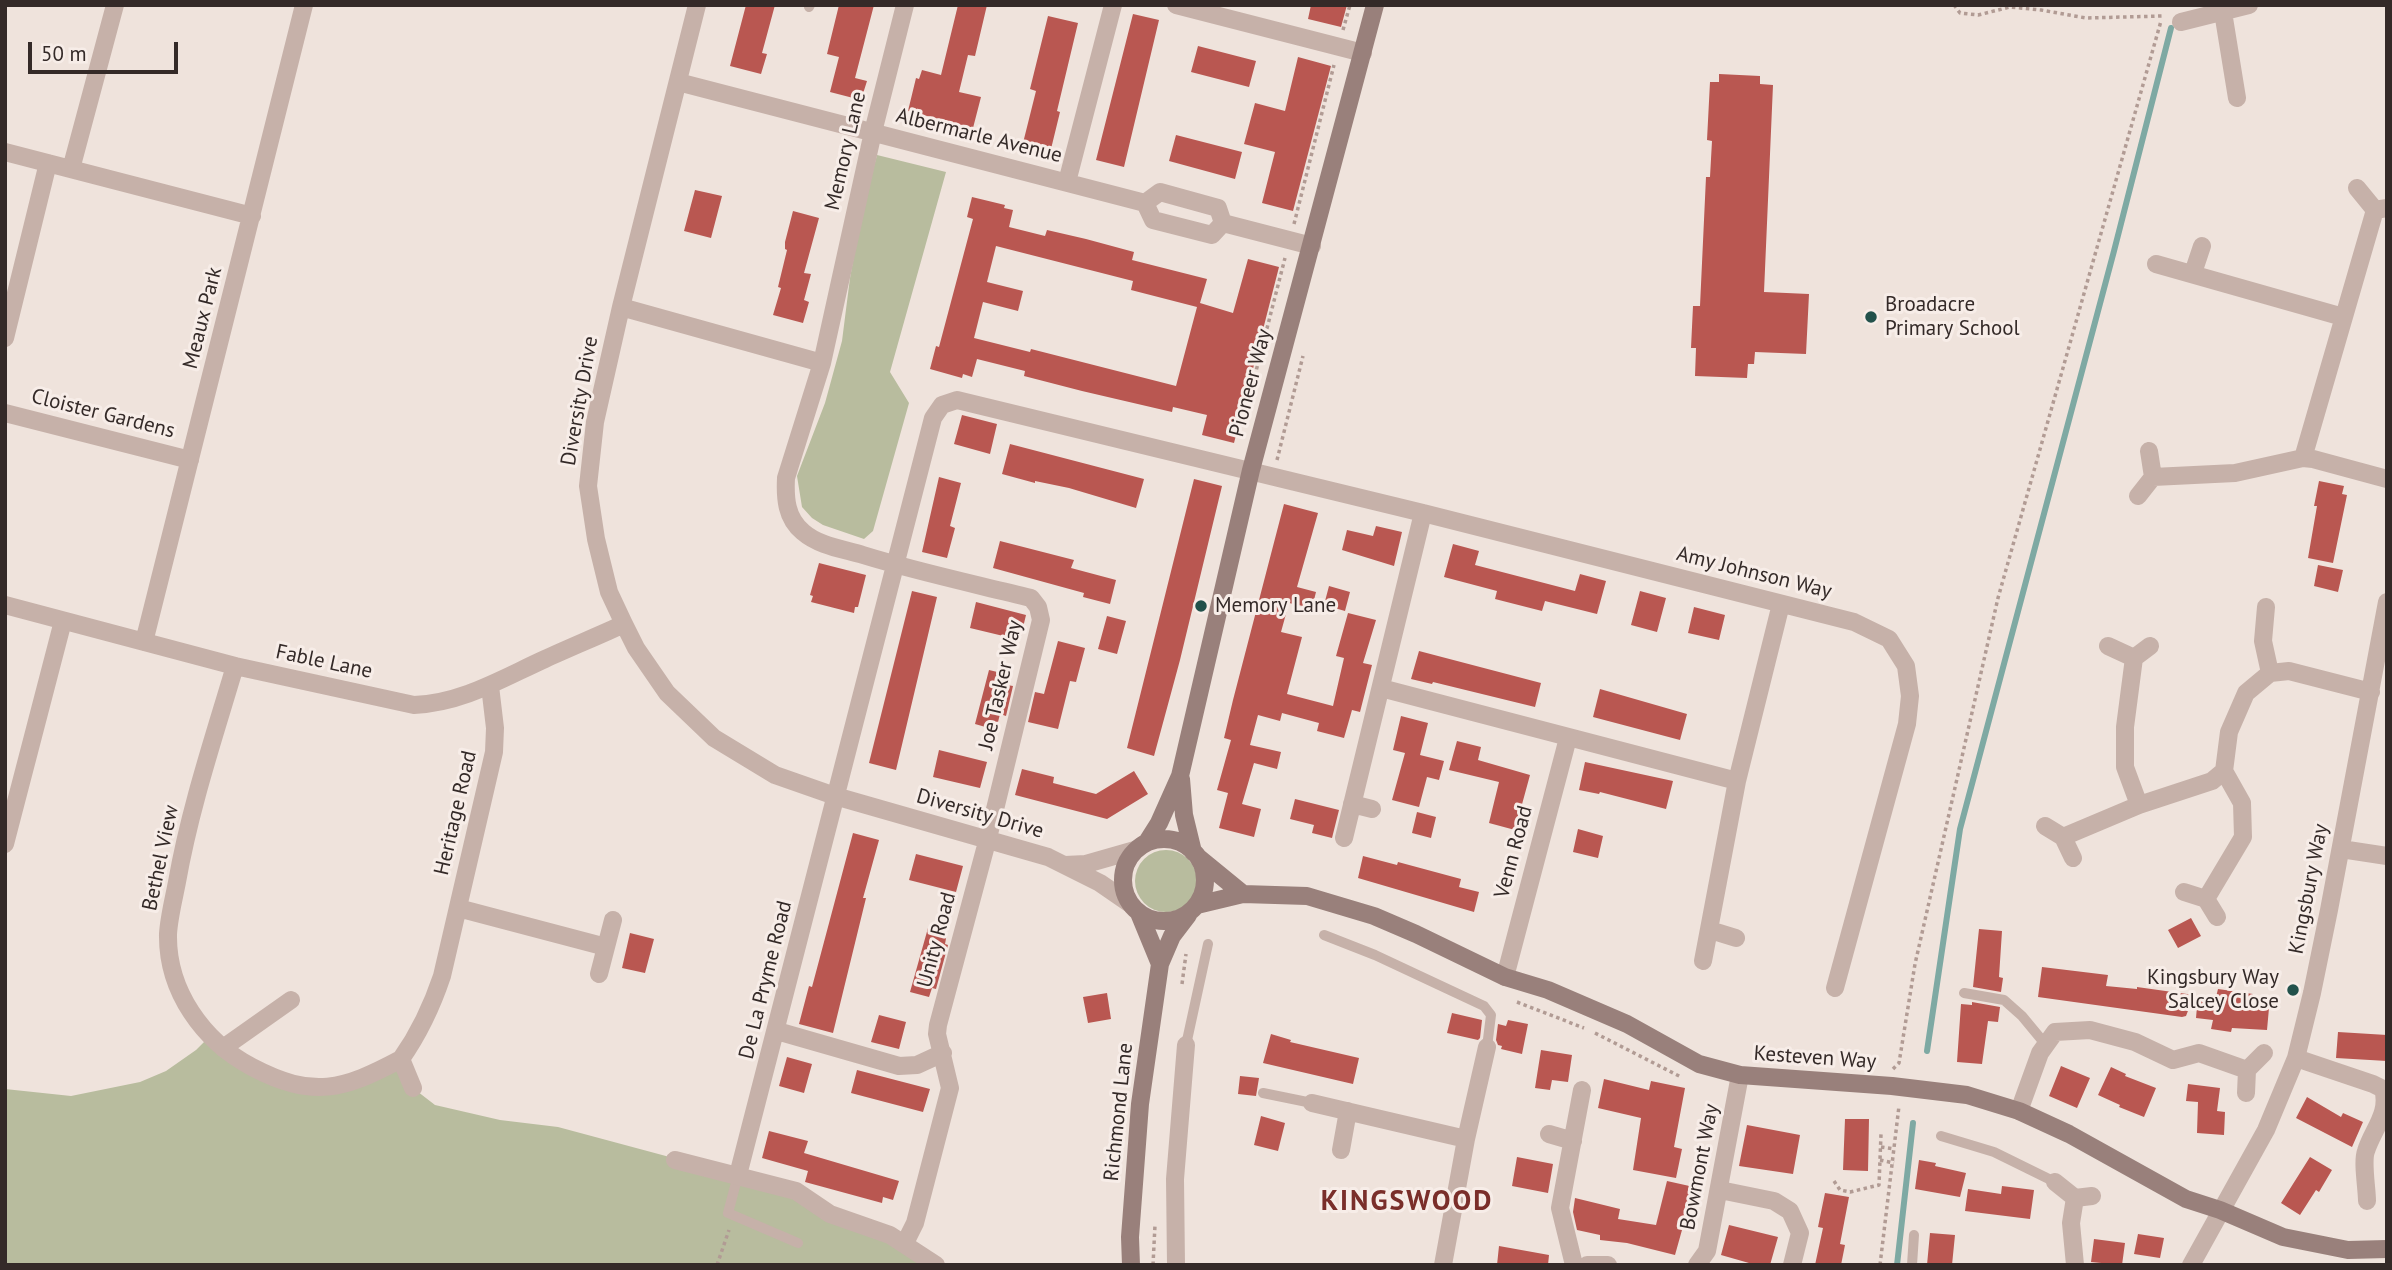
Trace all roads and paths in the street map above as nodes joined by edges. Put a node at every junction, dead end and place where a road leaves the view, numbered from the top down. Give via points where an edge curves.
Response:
1 (115, 5) edge
2 (304, 5) edge
3 (697, 5) edge
4 (1113, 5) edge
5 (1176, 5) edge
6 (1375, 5) edge
7 (1954, 5) edge
8 (2054, 5) edge
9 (2165, 5) edge
10 (2249, 5) edge
11 (900, 6) edge
12 (2054, 12) junction
13 (2223, 12) junction
14 (2162, 16) junction
15 (2181, 22) dead end
16 (1363, 53) junction
17 (678, 82) junction
18 (2237, 98) dead end
19 (873, 132) junction
20 (5, 152) edge
21 (48, 163) junction
22 (71, 169) junction
23 (1067, 182) junction
24 (2357, 188) dead end
25 (1145, 203) junction
26 (2381, 209) edge
27 (252, 216) junction
28 (1223, 223) junction
29 (1312, 246) junction
30 (2202, 246) dead end
31 (2156, 264) dead end
32 (2193, 273) junction
33 (621, 307) junction
34 (2343, 317) junction
35 (5, 338) edge
36 (822, 363) junction
37 (5, 413) edge
38 (2149, 451) dead end
39 (2303, 458) junction
40 (190, 460) junction
41 (1251, 470) junction
42 (2153, 477) junction
43 (2387, 480) edge
44 (2138, 496) dead end
45 (1423, 513) junction
46 (896, 565) junction
47 (2387, 602) edge
48 (1781, 604) junction
49 (5, 605) edge
50 (2266, 607) dead end
51 (63, 621) junction
52 (624, 624) junction
53 (144, 642) junction
54 (2108, 646) dead end
55 (2150, 646) dead end
56 (2134, 658) junction
57 (234, 666) junction
58 (2270, 673) junction
59 (490, 686) junction
60 (1381, 688) junction
61 (2371, 692) junction
62 (1568, 738) junction
63 (2224, 771) junction
64 (1180, 776) junction
65 (1737, 781) junction
66 (835, 796) junction
67 (1352, 804) junction
68 (2138, 805) junction
69 (1372, 808) dead end
70 (2045, 826) dead end
71 (2063, 837) junction
72 (988, 838) junction
73 (1344, 838) dead end
74 (5, 844) edge
75 (1141, 846) junction
76 (2341, 849) junction
77 (1196, 855) junction
78 (2387, 856) edge
79 (2073, 858) dead end
80 (1065, 865) junction
81 (2184, 892) dead end
82 (1243, 894) junction
83 (2206, 899) junction
84 (458, 908) junction
85 (1134, 908) junction
86 (1193, 910) junction
87 (2217, 917) dead end
88 (612, 920) dead end
89 (1710, 930) junction
90 (1324, 935) dead end
91 (1736, 938) dead end
92 (1208, 944) dead end
93 (606, 947) junction
94 (1703, 961) dead end
95 (1160, 964) junction
96 (598, 974) dead end
97 (1505, 977) junction
98 (1836, 988) dead end
99 (1964, 993) dead end
100 (291, 1000) dead end
101 (777, 1031) junction
102 (1186, 1045) joint
103 (2046, 1045) junction
104 (1486, 1047) joint
105 (223, 1048) junction
106 (2264, 1053) dead end
107 (943, 1054) junction
108 (2296, 1058) junction
109 (401, 1059) junction
110 (2247, 1070) junction
111 (1740, 1075) junction
112 (1892, 1086) junction
113 (412, 1088) dead end
114 (1582, 1090) dead end
115 (1263, 1093) dead end
116 (2246, 1093) dead end
117 (1312, 1102) joint
118 (1348, 1111) junction
119 (2019, 1111) junction
120 (1549, 1134) dead end
121 (1881, 1134) dead end
122 (1941, 1136) dead end
123 (1466, 1139) junction
124 (1573, 1141) junction
125 (1881, 1147) junction
126 (1894, 1149) junction
127 (1341, 1150) dead end
128 (675, 1160) dead end
129 (1880, 1160) junction
130 (1894, 1163) junction
131 (738, 1175) junction
132 (1834, 1181) dead end
133 (2055, 1182) joint
134 (1890, 1184) junction
135 (1879, 1185) junction
136 (1720, 1190) junction
137 (2366, 1203) dead end
138 (2220, 1210) junction
139 (734, 1215) junction
140 (1914, 1235) dead end
141 (798, 1243) dead end
142 (905, 1244) junction
143 (2387, 1249) edge
144 (1176, 1264) edge
145 (717, 1265) edge
146 (936, 1265) edge
147 (1131, 1265) edge
148 (1443, 1265) edge
149 (1574, 1265) edge
150 (1587, 1265) edge
151 (1608, 1265) edge
152 (1697, 1265) edge
153 (1791, 1265) edge
154 (1880, 1265) edge
155 (1912, 1265) edge
156 (2075, 1265) edge
157 (2191, 1265) edge

1 - 22 street
2 - 27 street, Meaux Park
3 - 17 street, Diversity Drive
4 - 23 street
5 - 16 street
6 - 16 street, Pioneer Way
7 - 12 path via 1960,13 1978,15 2010,7
8 - 12 path
9 - 14 path
10 - 13 street
11 - 19 street, Memory Lane
12 - 14 path via 2087,18
13 - 15 street
13 - 18 street
14 - 112 path via 1998,597
16 - 29 street, Pioneer Way
17 - 19 street, Albermarle Avenue
17 - 33 street, Diversity Drive
19 - 23 street, Albermarle Avenue
19 - 36 street, Memory Lane
20 - 21 street
21 - 22 street
21 - 35 street
22 - 27 street
23 - 25 street, Albermarle Avenue
24 - 26 street
25 - 28 street, Albermarle Avenue via 1160,192 1218,208
25 - 28 street, Albermarle Avenue via 1153,220 1212,235
26 - 34 street
27 - 40 street, Meaux Park
28 - 29 street, Albermarle Avenue
29 - 41 street, Pioneer Way
30 - 32 street
31 - 32 street
32 - 34 street
33 - 36 street
33 - 52 street, Diversity Drive via 595,422 588,486 609,592
34 - 39 street
36 - 46 street, Memory Lane via 786,478 791,517 816,541
37 - 40 street, Cloister Gardens
38 - 42 street
39 - 42 street via 2235,473
39 - 43 street
40 - 53 street, Meaux Park
41 - 45 street, Amy Johnson Way
41 - 46 street via 957,400 942,405 933,418
41 - 64 street, Pioneer Way
42 - 44 street
45 - 48 street, Amy Johnson Way
45 - 60 street
46 - 66 street
46 - 72 street, Joe Tasker Way via 1031,598 1038,607 1039,634
47 - 61 street, Kingsbury Way
48 - 65 street
48 - 98 street, Amy Johnson Way via 1854,622 1889,639 1906,666 1907,724
49 - 51 street, Fable Lane
50 - 58 street via 2263,641
51 - 53 street, Fable Lane
51 - 74 street
52 - 59 street, Fable Lane
52 - 66 street, Diversity Drive via 667,693 714,738 775,775
53 - 57 street, Fable Lane
54 - 56 street
55 - 56 street
56 - 68 street via 2125,767
57 - 59 street, Fable Lane via 414,705 456,699
57 - 105 street, Bethel View via 188,831 168,934 185,1004 201,1028
58 - 61 street via 2288,671
58 - 63 street via 2246,693 2230,732
59 - 84 street, Heritage Road via 494,752
60 - 62 street
60 - 67 street
61 - 76 street, Kingsbury Way
62 - 65 street
62 - 97 street, Venn Road
63 - 68 street via 2212,781
63 - 83 street via 2242,803 2243,837
64 - 75 street, Pioneer Way via 1159,823
64 - 77 street, Pioneer Way via 1184,815
65 - 89 street
66 - 72 street, Diversity Drive
66 - 101 street, De La Pryme Road
67 - 69 street
67 - 73 street
68 - 71 street
70 - 71 street
71 - 79 street
72 - 80 street, Diversity Drive
72 - 107 street, Unity Road via 938,1025
75 - 77 street via 1175,840
75 - 80 street, Diversity Drive via 1086,864
75 - 85 street via 1122,875 1123,890
76 - 78 street
76 - 108 street, Kingsbury Way
77 - 82 street
77 - 86 street via 1206,880
80 - 85 street, Diversity Drive
81 - 83 street
82 - 86 street, Kesteven Way
82 - 97 street, Kesteven Way via 1307,896 1374,916
83 - 87 street
84 - 93 street, Heritage Road
84 - 109 street, Heritage Road via 430,1011
85 - 86 street via 1163,922
85 - 95 street
86 - 95 street, Richmond Lane via 1172,936
88 - 93 street
89 - 91 street
89 - 94 street
90 - 104 lane via 1484,1006 1491,1015
92 - 102 lane
93 - 96 street
95 - 147 street, Richmond Lane via 1140,1104
97 - 111 street, Kesteven Way via 1627,1024 1699,1063
99 - 103 lane via 2004,1000
100 - 105 street
101 - 107 street via 900,1066 917,1065
101 - 131 street, De La Pryme Road
102 - 144 street via 1175,1179
103 - 110 street via 2055,1032 2090,1030 2136,1042 2173,1060 2199,1053
103 - 119 street
104 - 123 street
105 - 109 street, Bethel View via 272,1077 312,1086 338,1086 363,1079
106 - 110 street
107 - 142 street, Unity Road via 950,1088 915,1223
108 - 137 street via 2383,1089 2386,1102 2364,1154
108 - 138 street, Kingsbury Way via 2266,1130
109 - 113 street
110 - 116 street
111 - 112 street, Kesteven Way
111 - 136 street, Bowmont Way
112 - 119 street, Kesteven Way via 1966,1095
112 - 126 path via 1899,1106
114 - 124 street
115 - 117 lane
117 - 118 street
118 - 123 street
118 - 127 street
119 - 138 street, Kesteven Way via 2186,1199
120 - 124 street
121 - 125 path
122 - 133 lane via 1994,1152
123 - 148 street
124 - 149 street via 1560,1208
125 - 126 path
125 - 129 path
126 - 130 path
128 - 131 street
129 - 130 path
129 - 135 path
130 - 134 path
131 - 139 lane via 728,1213
131 - 142 street via 796,1191 830,1214
132 - 135 path via 1840,1190 1850,1192
133 - 156 street via 2083,1197 2071,1223
134 - 135 path
134 - 154 path
136 - 152 street, Bowmont Way via 1707,1251
136 - 153 street via 1774,1200 1790,1211 1800,1233
138 - 143 street, Kesteven Way via 2283,1237 2348,1250
138 - 157 street, Kingsbury Way
139 - 141 lane
139 - 145 path
140 - 155 lane
142 - 146 street
150 - 151 street

